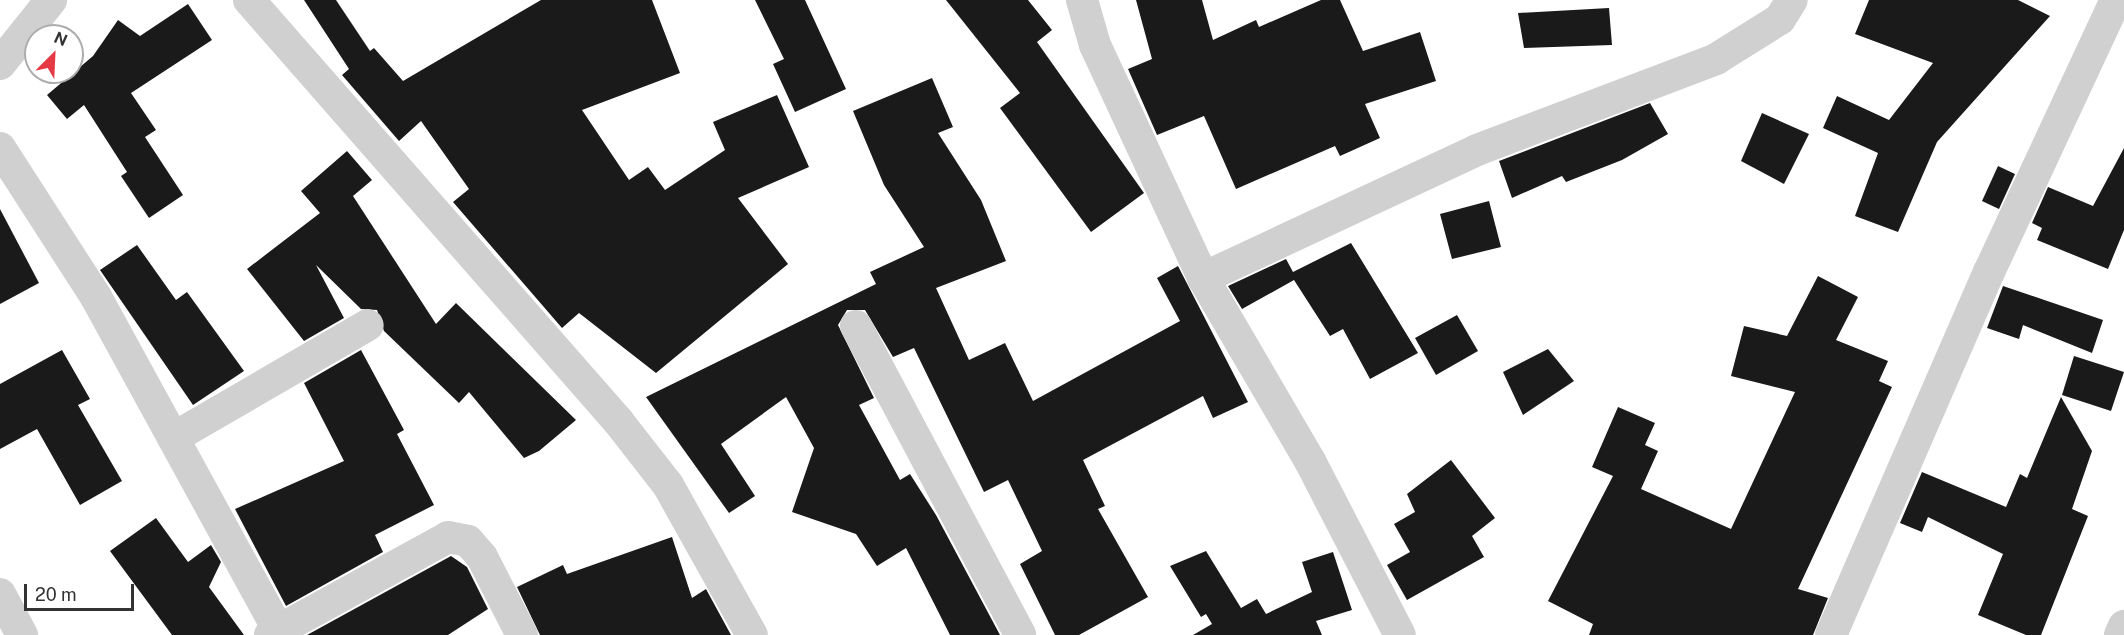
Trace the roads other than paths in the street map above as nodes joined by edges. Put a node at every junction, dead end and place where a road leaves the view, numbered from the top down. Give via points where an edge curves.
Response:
1 (51, 0) edge
2 (249, 0) edge
3 (1082, 0) edge
4 (1792, 0) edge
5 (2116, 0) edge
6 (0, 64) edge
7 (0, 148) edge
8 (1203, 278) junction
9 (368, 325) dead end
10 (856, 326) dead end
11 (173, 438) junction
12 (0, 594) edge
13 (2124, 626) edge
14 (277, 633) edge
15 (22, 635) edge
16 (522, 635) edge
17 (752, 635) edge
18 (1020, 635) edge
19 (1400, 635) edge
20 (1831, 635) edge
21 (2120, 635) edge

1 - 6 street
2 - 17 street via 618,421 668,485
3 - 8 street via 1095,45
4 - 8 street via 1780,20 1716,59 1477,150
5 - 20 street via 1989,272
7 - 11 street via 96,297
8 - 19 street via 1310,461
9 - 11 street
10 - 18 street
11 - 14 street
12 - 15 street
13 - 21 street
14 - 16 street via 448,537 468,541 482,557

